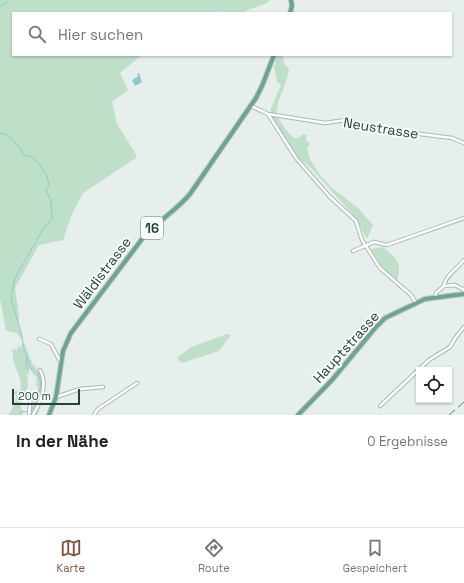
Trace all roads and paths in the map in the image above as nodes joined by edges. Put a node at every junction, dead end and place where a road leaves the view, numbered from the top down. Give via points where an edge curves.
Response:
1 (292, 0) edge
2 (290, 12) edge
3 (274, 56) edge
4 (251, 106) junction
5 (269, 114) junction
6 (464, 143) edge
7 (464, 218) edge
8 (366, 246) junction
9 (353, 251) dead end
10 (464, 260) edge
11 (444, 286) junction
12 (464, 290) edge
13 (464, 294) edge
14 (435, 297) junction
15 (416, 303) junction
16 (464, 327) edge
17 (39, 338) dead end
18 (61, 364) junction
19 (40, 370) dead end
20 (137, 383) dead end
21 (102, 387) dead end
22 (31, 394) dead end
23 (56, 397) junction
24 (380, 406) dead end
25 (29, 413) edge
26 (33, 415) edge
27 (49, 415) edge
28 (94, 415) edge
29 (298, 415) edge

1 - 2 main road
3 - 4 main road, 16
4 - 5 street, Neustrasse
4 - 18 main road, Wäldistrasse / 16 via 190,194 142,239 74,328 65,346
5 - 6 street, Neustrasse via 325,123 346,120 373,128 452,138
5 - 8 street via 296,158 330,197 356,221 361,239
7 - 8 street via 387,245 374,242
8 - 9 street
8 - 15 street via 380,268 409,293
10 - 11 street via 446,277
11 - 12 street via 455,286
11 - 14 street
13 - 14 main road, Hauptstrasse
14 - 15 main road, Hauptstrasse
15 - 29 main road, Hauptstrasse via 391,314 379,323 332,380
16 - 24 street via 450,347 429,360
17 - 18 street via 51,344
18 - 23 main road, Wäldistrasse / 16
19 - 26 street via 44,377 43,391
20 - 28 street via 98,409
21 - 23 street via 80,389
22 - 25 street
23 - 27 main road, Wäldistrasse / 16

